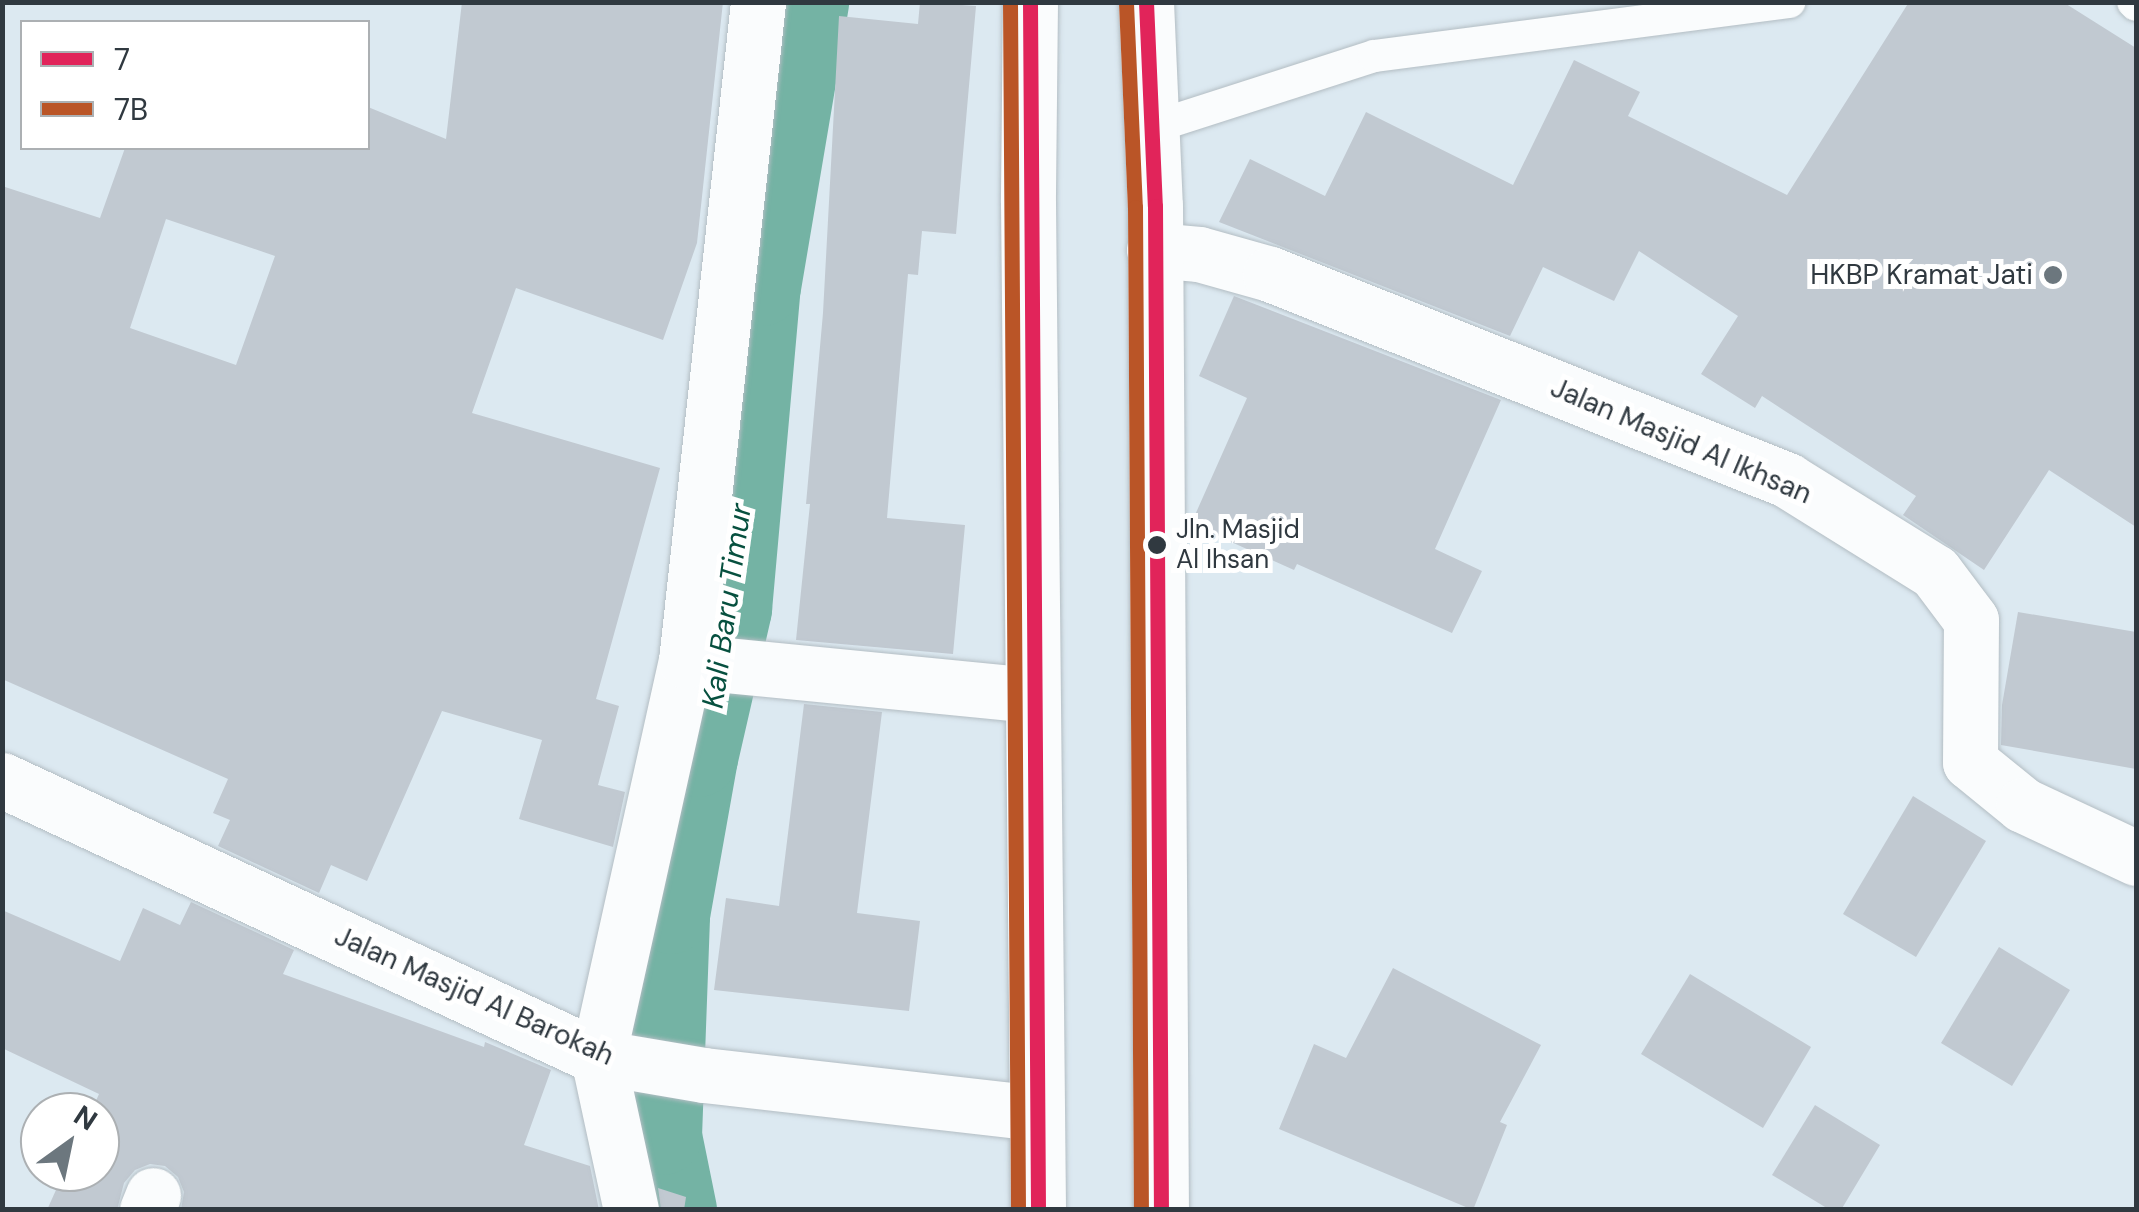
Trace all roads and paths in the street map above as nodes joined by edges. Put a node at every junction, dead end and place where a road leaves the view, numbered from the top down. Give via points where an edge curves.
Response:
1 (758, 2) edge
2 (1030, 2) edge
3 (1146, 2) edge
4 (1790, 2) edge
5 (1150, 128) junction
6 (1154, 250) junction
7 (711, 664) junction
8 (1031, 695) junction
9 (2, 780) edge
10 (2136, 858) edge
11 (612, 1060) junction
12 (1036, 1113) junction
13 (631, 1210) edge
14 (1038, 1210) edge
15 (1161, 1210) edge

1 - 7 main road
2 - 8 main road
3 - 5 main road
4 - 5 lane via 1374,56
5 - 6 main road
6 - 10 main road, Jalan Masjid Al Ikhsan via 1199,254 1270,274 1803,490 1935,572 1971,620 1970,762 2022,805
6 - 15 main road
7 - 8 main road
7 - 11 main road
8 - 12 main road
9 - 11 main road, Jalan Masjid Al Barokah
11 - 12 main road, Jalan Masjid Al Barokah
11 - 13 main road
12 - 14 main road

